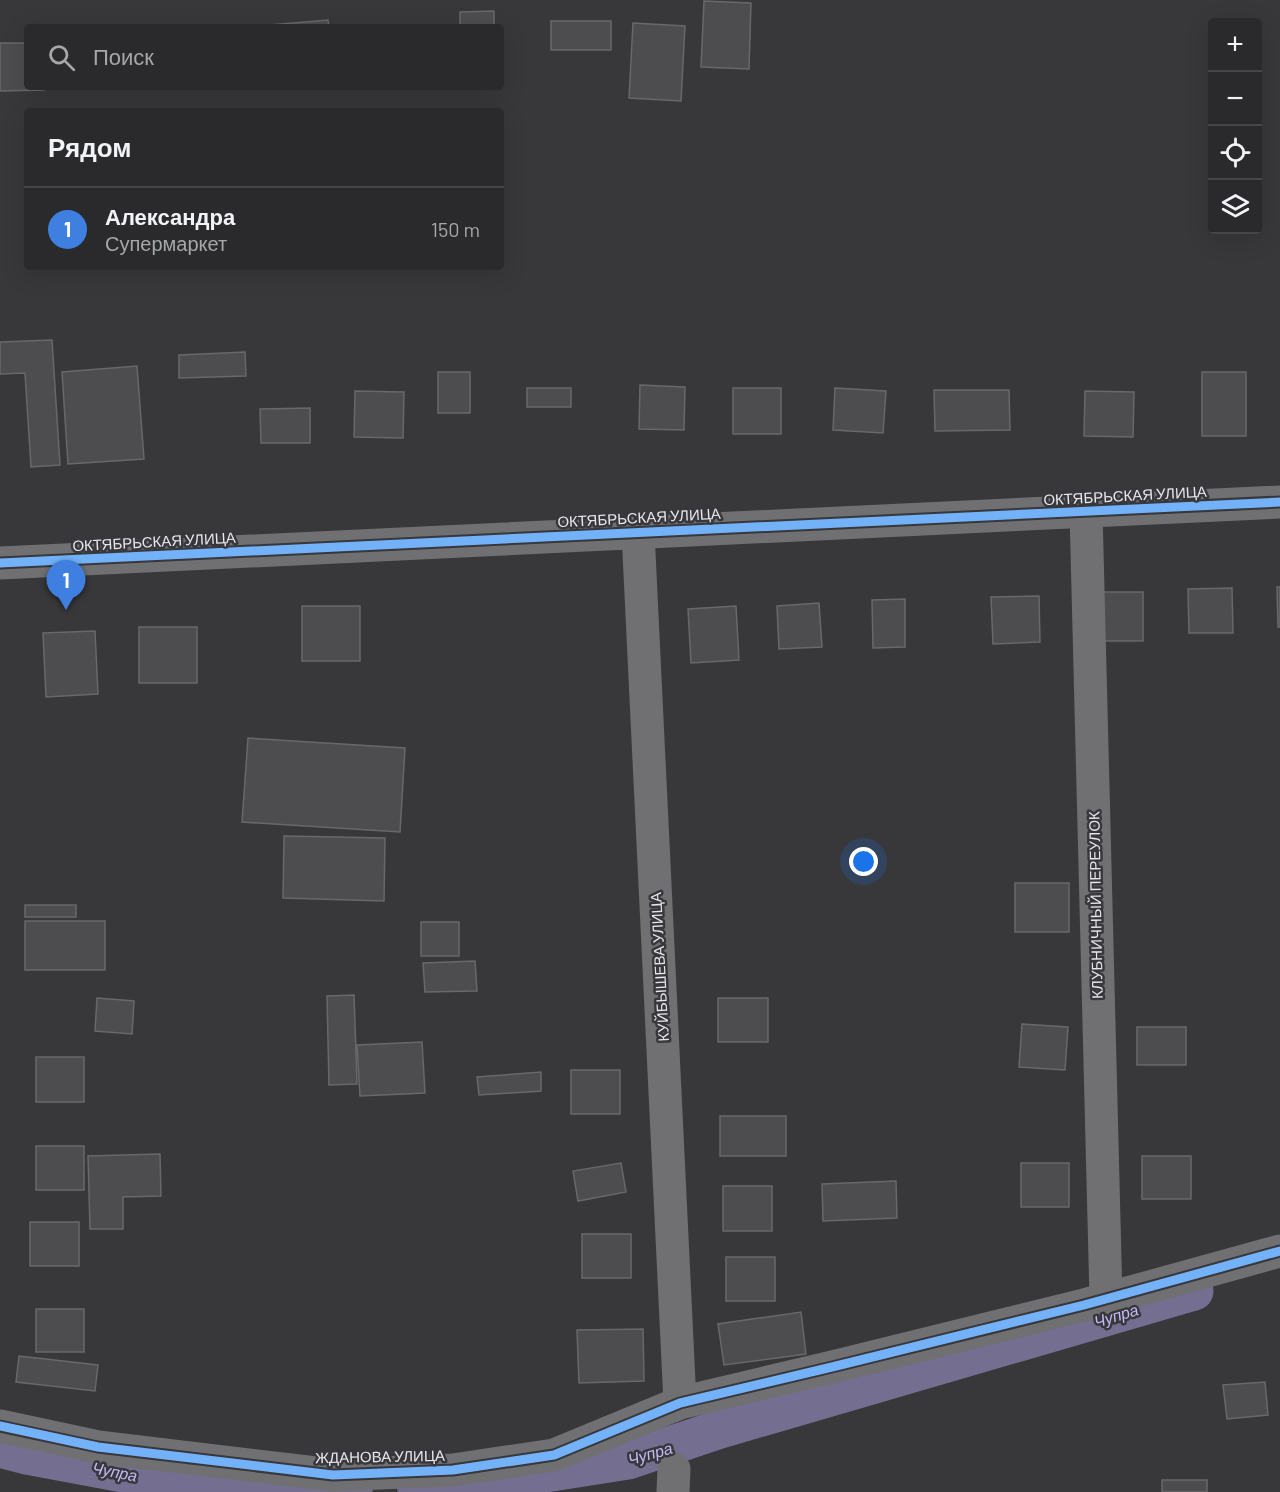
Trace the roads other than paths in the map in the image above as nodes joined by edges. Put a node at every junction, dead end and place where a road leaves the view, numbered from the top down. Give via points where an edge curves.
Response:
1 (1280, 502) edge
2 (1086, 511) junction
3 (638, 532) junction
4 (0, 563) edge
5 (1280, 1251) edge
6 (1106, 1299) junction
7 (680, 1403) junction
8 (0, 1426) edge

1 - 2 street, ОКТЯБРЬСКАЯ УЛИЦА
2 - 3 street, ОКТЯБРЬСКАЯ УЛИЦА
2 - 6 street, КЛУБНИЧНЫЙ ПЕРЕУЛОК
3 - 4 street, ОКТЯБРЬСКАЯ УЛИЦА
3 - 7 street, КУЙБЫШЕВА УЛИЦА
5 - 6 street, ЖДАНОВА УЛИЦА
6 - 7 street, ЖДАНОВА УЛИЦА
7 - 8 street, ЖДАНОВА УЛИЦА via 554,1455 453,1470 333,1475 98,1447

